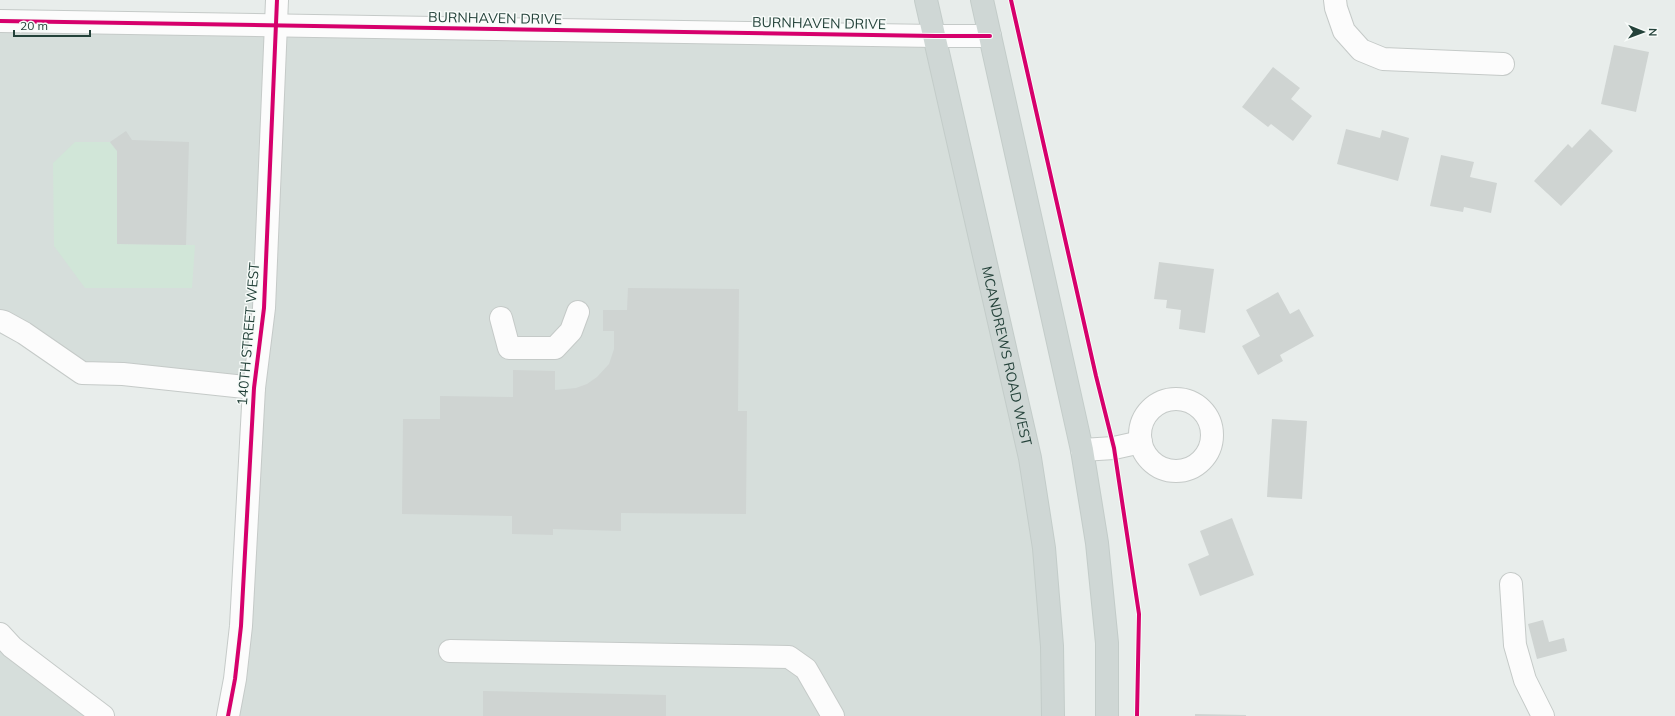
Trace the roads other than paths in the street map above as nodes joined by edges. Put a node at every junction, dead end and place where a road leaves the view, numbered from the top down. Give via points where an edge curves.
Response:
1 (277, 0) edge
2 (926, 0) edge
3 (982, 0) edge
4 (1335, 0) edge
5 (0, 21) edge
6 (275, 26) junction
7 (935, 36) junction
8 (990, 36) junction
9 (1503, 64) dead end
10 (578, 312) dead end
11 (501, 318) dead end
12 (0, 321) edge
13 (254, 388) junction
14 (1140, 442) dead end
15 (1082, 450) junction
16 (1511, 584) dead end
17 (0, 634) edge
18 (450, 651) dead end
19 (103, 716) edge
20 (228, 716) edge
21 (833, 716) edge
22 (1052, 716) edge
23 (1107, 716) edge
24 (1543, 716) edge

1 - 6 street, 140TH STREET WEST
2 - 7 main road, MCANDREWS ROAD WEST
3 - 8 main road
4 - 9 street via 1344,31 1361,50 1383,60
5 - 6 street, BURNHAVEN DRIVE
6 - 7 street, BURNHAVEN DRIVE
6 - 13 street, 140TH STREET WEST via 264,308
7 - 8 street, BURNHAVEN DRIVE
7 - 22 main road, MCANDREWS ROAD WEST via 1030,458 1044,548 1052,646
8 - 15 main road
10 - 11 street via 571,332 555,348 509,348
12 - 13 street via 24,333 82,373 123,374
13 - 20 street, 140TH STREET WEST via 241,626
14 - 15 street via 1114,448
15 - 23 main road via 1097,543 1107,643
16 - 24 street via 1516,645 1525,680
17 - 19 street via 12,647
18 - 21 street via 789,657 806,669

